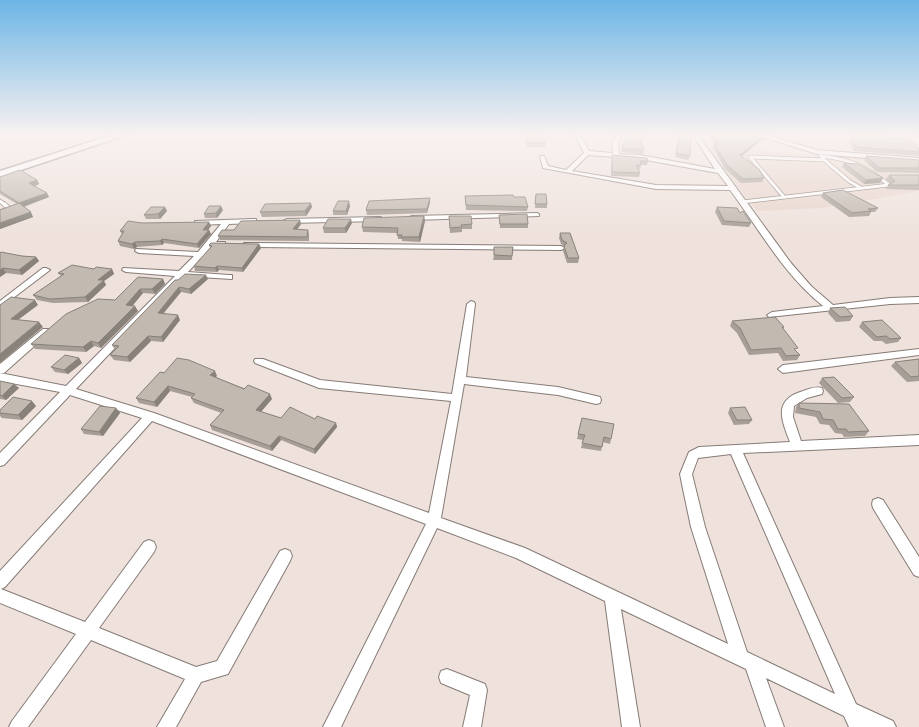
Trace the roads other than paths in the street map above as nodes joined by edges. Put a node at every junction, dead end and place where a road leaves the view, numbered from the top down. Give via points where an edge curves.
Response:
1 (19, 168) edge
2 (550, 168) edge
3 (571, 168) edge
4 (702, 168) edge
5 (716, 168) edge
6 (759, 168) edge
7 (833, 168) edge
8 (868, 168) edge
9 (568, 171) junction
10 (718, 171) junction
11 (0, 174) edge
12 (876, 175) junction
13 (885, 175) dead end
14 (732, 188) junction
15 (861, 188) junction
16 (784, 197) junction
17 (0, 201) edge
18 (742, 202) junction
19 (0, 212) edge
20 (537, 215) dead end
21 (387, 218) edge
22 (407, 218) edge
23 (257, 221) edge
24 (277, 221) edge
25 (227, 222) junction
26 (190, 223) edge
27 (210, 244) junction
28 (229, 244) edge
29 (239, 244) edge
30 (561, 248) dead end
31 (139, 251) dead end
32 (200, 254) junction
33 (46, 270) dead end
34 (126, 270) dead end
35 (180, 274) junction
36 (229, 277) dead end
37 (919, 300) edge
38 (471, 304) dead end
39 (0, 305) edge
40 (831, 308) junction
41 (772, 316) edge
42 (56, 323) edge
43 (919, 352) edge
44 (259, 361) dead end
45 (783, 369) dead end
46 (0, 370) edge
47 (0, 377) edge
48 (460, 380) junction
49 (67, 390) junction
50 (818, 391) dead end
51 (457, 398) junction
52 (596, 400) dead end
53 (150, 416) junction
54 (919, 440) edge
55 (798, 447) junction
56 (735, 449) junction
57 (0, 461) edge
58 (878, 504) dead end
59 (434, 521) junction
60 (149, 547) dead end
61 (285, 556) dead end
62 (919, 570) edge
63 (0, 582) edge
64 (0, 596) edge
65 (612, 596) junction
66 (86, 631) junction
67 (746, 659) junction
68 (196, 675) junction
69 (447, 677) dead end
70 (850, 710) junction
71 (18, 727) edge
72 (166, 727) edge
73 (332, 727) edge
74 (472, 727) edge
75 (631, 727) edge
76 (775, 727) edge
77 (858, 727) edge
78 (887, 727) edge

1 - 11 main road
2 - 9 street
3 - 9 street
4 - 10 street
5 - 10 street
6 - 16 lane
7 - 15 lane
8 - 12 lane
9 - 14 street via 636,185
10 - 14 street
12 - 13 lane
12 - 15 lane via 889,185
14 - 18 street
15 - 16 lane
16 - 18 lane
17 - 19 lane via 10,209
18 - 40 street via 816,297
20 - 22 street
21 - 24 street
23 - 25 street
25 - 26 street
25 - 27 street
27 - 28 street
27 - 32 street
29 - 30 street
31 - 32 street
32 - 35 street
33 - 39 street
34 - 35 street
35 - 36 street
35 - 49 street
37 - 40 street
38 - 48 street
40 - 41 street
42 - 46 street
43 - 45 street
44 - 51 street via 319,384
47 - 49 street
48 - 51 street
48 - 52 street via 558,391
49 - 53 street
49 - 57 street
50 - 55 street via 792,398 786,410
51 - 59 street
53 - 59 street
53 - 63 street
54 - 55 street
55 - 56 street
56 - 67 street via 693,455 686,474 698,528
56 - 70 street
58 - 62 street
59 - 65 street via 520,553
59 - 73 street
60 - 66 street
61 - 68 street via 222,668
64 - 66 street
65 - 67 street
65 - 75 street
66 - 68 street
66 - 71 street
67 - 70 street
67 - 76 street
68 - 72 street
69 - 74 street via 479,690
70 - 77 street
70 - 78 street

